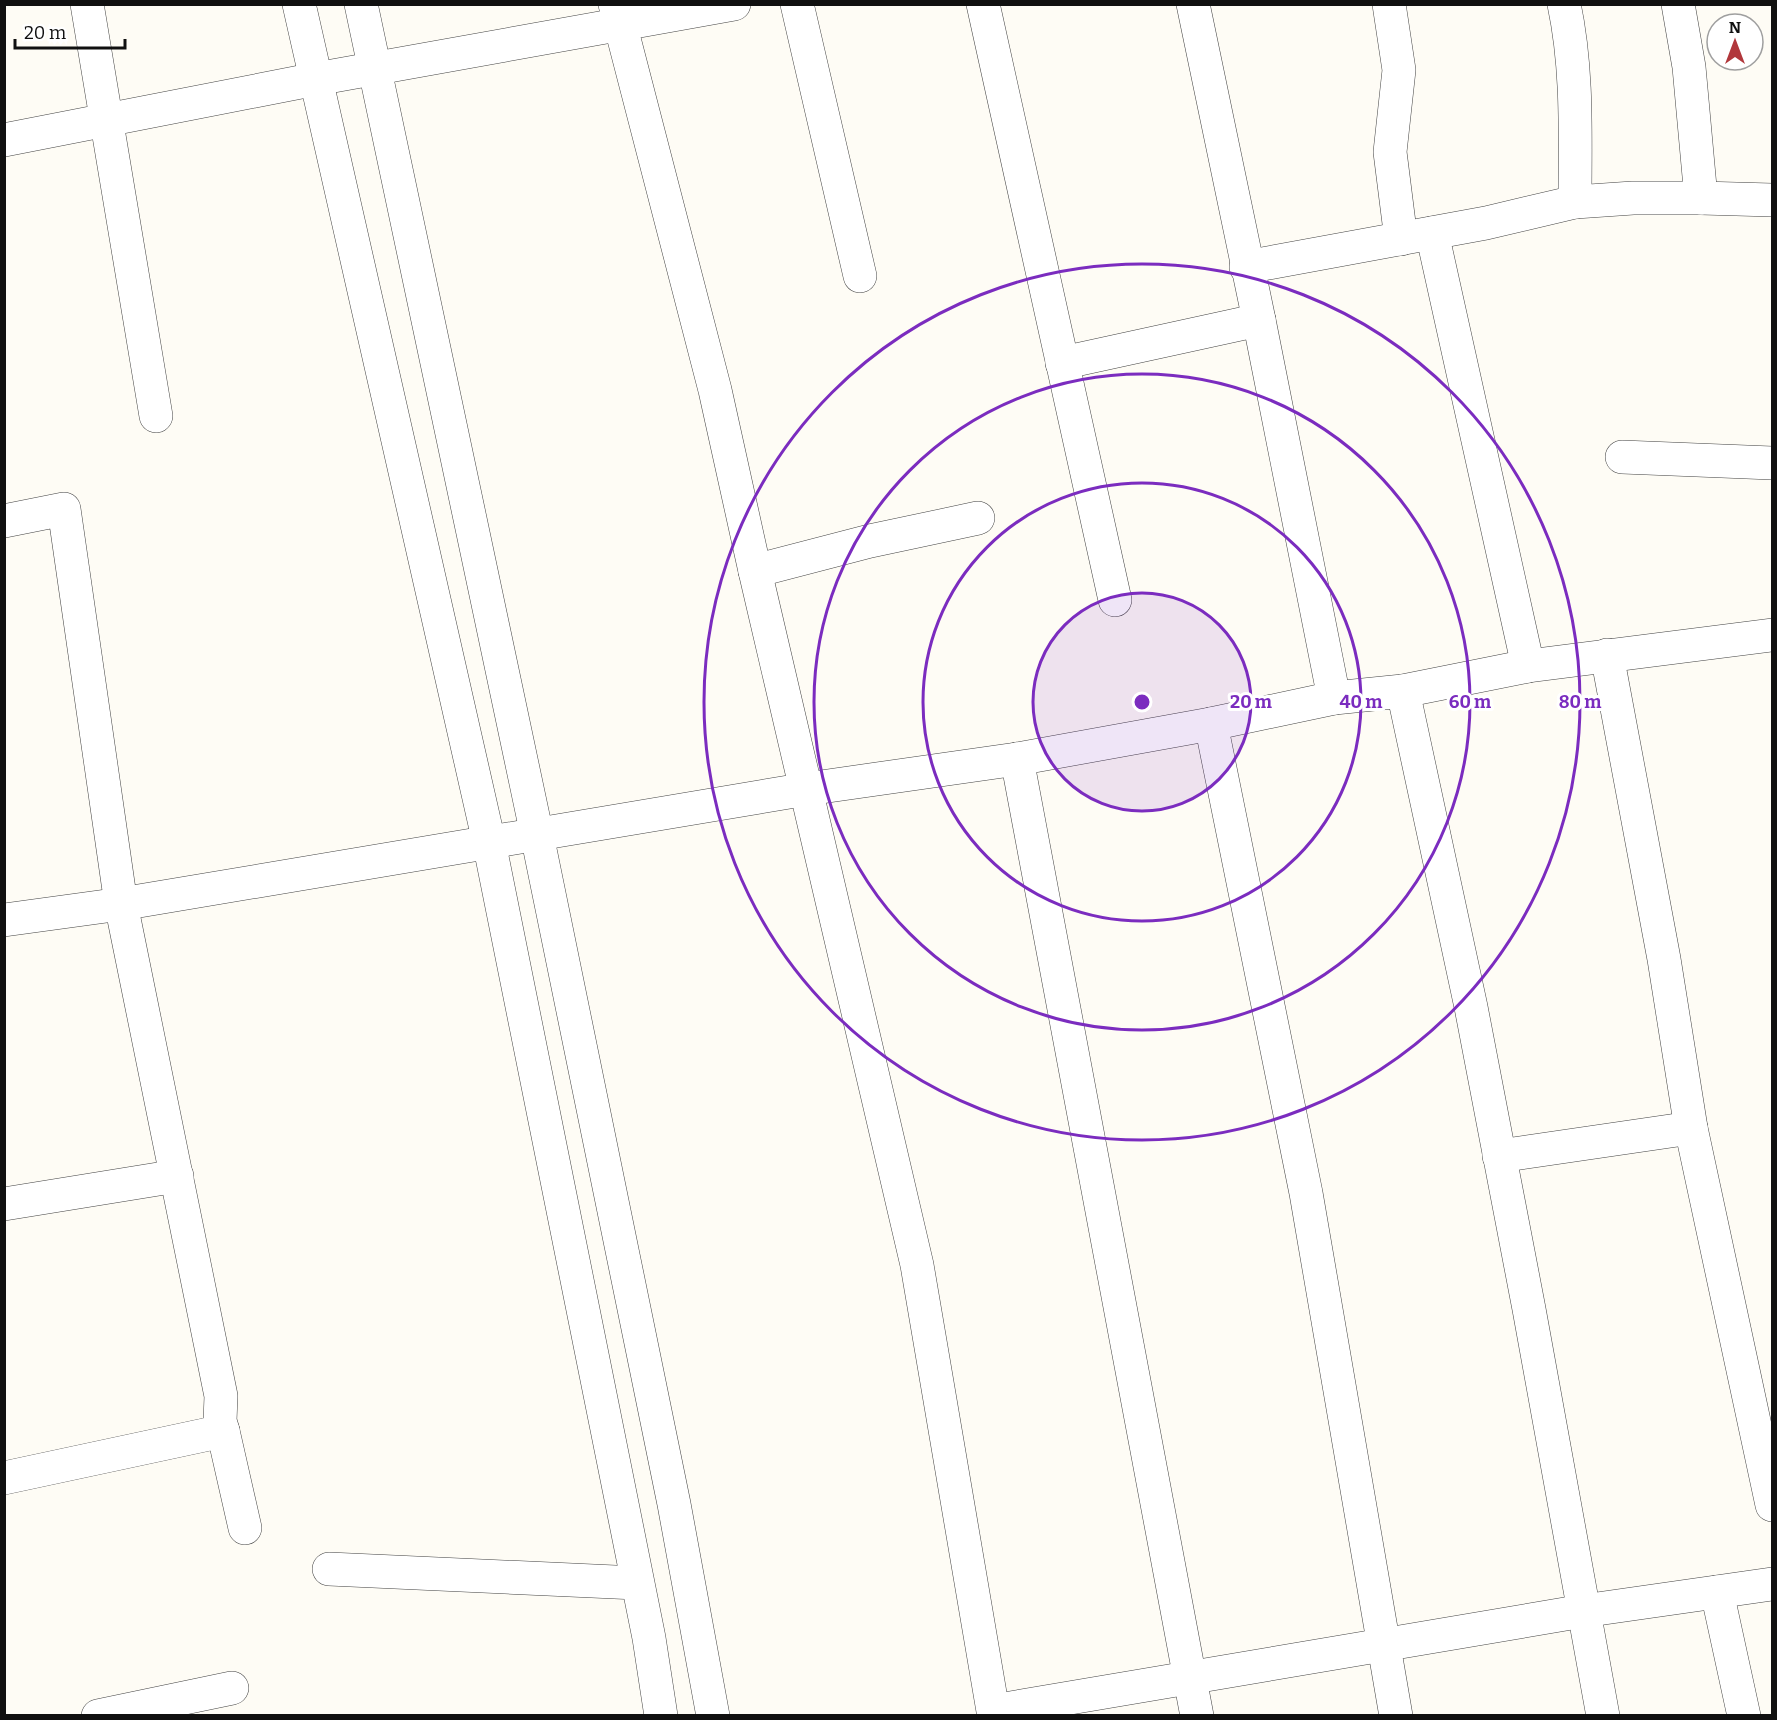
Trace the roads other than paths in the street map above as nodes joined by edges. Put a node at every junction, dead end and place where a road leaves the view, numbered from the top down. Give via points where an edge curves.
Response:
1 (87, 4) edge
2 (299, 4) edge
3 (361, 4) edge
4 (734, 4) edge
5 (797, 4) edge
6 (983, 4) edge
7 (1192, 4) edge
8 (1389, 4) edge
9 (1564, 4) edge
10 (1678, 4) edge
11 (617, 14) edge
12 (376, 70) junction
13 (316, 80) junction
14 (105, 121) junction
15 (4, 140) edge
16 (1701, 198) junction
17 (1773, 200) edge
18 (1575, 202) junction
19 (1416, 236) junction
20 (1246, 267) junction
21 (860, 276) dead end
22 (1259, 320) junction
23 (1062, 363) junction
24 (156, 416) dead end
25 (1622, 457) dead end
26 (1773, 463) edge
27 (978, 518) dead end
28 (4, 521) edge
29 (755, 571) junction
30 (1115, 600) dead end
31 (1773, 635) edge
32 (1607, 655) junction
33 (1528, 666) junction
34 (1403, 691) junction
35 (1334, 698) junction
36 (1211, 724) junction
37 (1017, 759) junction
38 (807, 789) junction
39 (537, 835) junction
40 (489, 843) junction
41 (121, 904) junction
42 (4, 921) edge
43 (1692, 1128) junction
44 (1499, 1156) junction
45 (177, 1176) junction
46 (4, 1204) edge
47 (223, 1431) junction
48 (4, 1478) edge
49 (1773, 1505) edge
50 (245, 1528) dead end
51 (328, 1569) dead end
52 (638, 1583) junction
53 (1773, 1584) edge
54 (1718, 1592) junction
55 (1583, 1611) junction
56 (1384, 1644) junction
57 (1190, 1679) junction
58 (232, 1688) dead end
59 (984, 1714) edge
60 (98, 1716) edge
61 (661, 1716) edge
62 (713, 1716) edge
63 (1197, 1716) edge
64 (1396, 1716) edge
65 (1603, 1716) edge
66 (1744, 1716) edge

1 - 14 street
2 - 13 street
3 - 12 street
4 - 11 street
5 - 21 street
6 - 23 street
7 - 20 street
8 - 19 street via 1399,70 1390,152
9 - 18 street via 1573,55
10 - 16 street via 1689,67
11 - 12 street
11 - 29 street via 715,390
12 - 13 street
12 - 39 street
13 - 14 street
13 - 40 street
14 - 15 street
14 - 24 street
16 - 17 street
16 - 18 street
18 - 19 street
19 - 20 street
19 - 33 street
20 - 22 street
22 - 23 street
22 - 35 street
23 - 30 street
25 - 26 street
27 - 29 street
28 - 41 street via 64,509
29 - 38 street
31 - 32 street
32 - 33 street
32 - 43 street
33 - 34 street
34 - 35 street
34 - 44 street
35 - 36 street
36 - 37 street
36 - 56 street via 1306,1192
37 - 38 street
37 - 57 street
38 - 39 street
38 - 59 street via 917,1264
39 - 40 street
39 - 62 street via 674,1504
40 - 41 street
40 - 52 street
41 - 42 street
41 - 45 street
43 - 44 street
43 - 49 street
44 - 55 street
45 - 46 street
45 - 47 street via 221,1396
47 - 48 street
47 - 50 street
51 - 52 street
52 - 61 street
53 - 54 street
54 - 55 street
54 - 66 street
55 - 56 street
55 - 65 street
56 - 57 street
56 - 64 street
57 - 59 street
57 - 63 street
58 - 60 street

